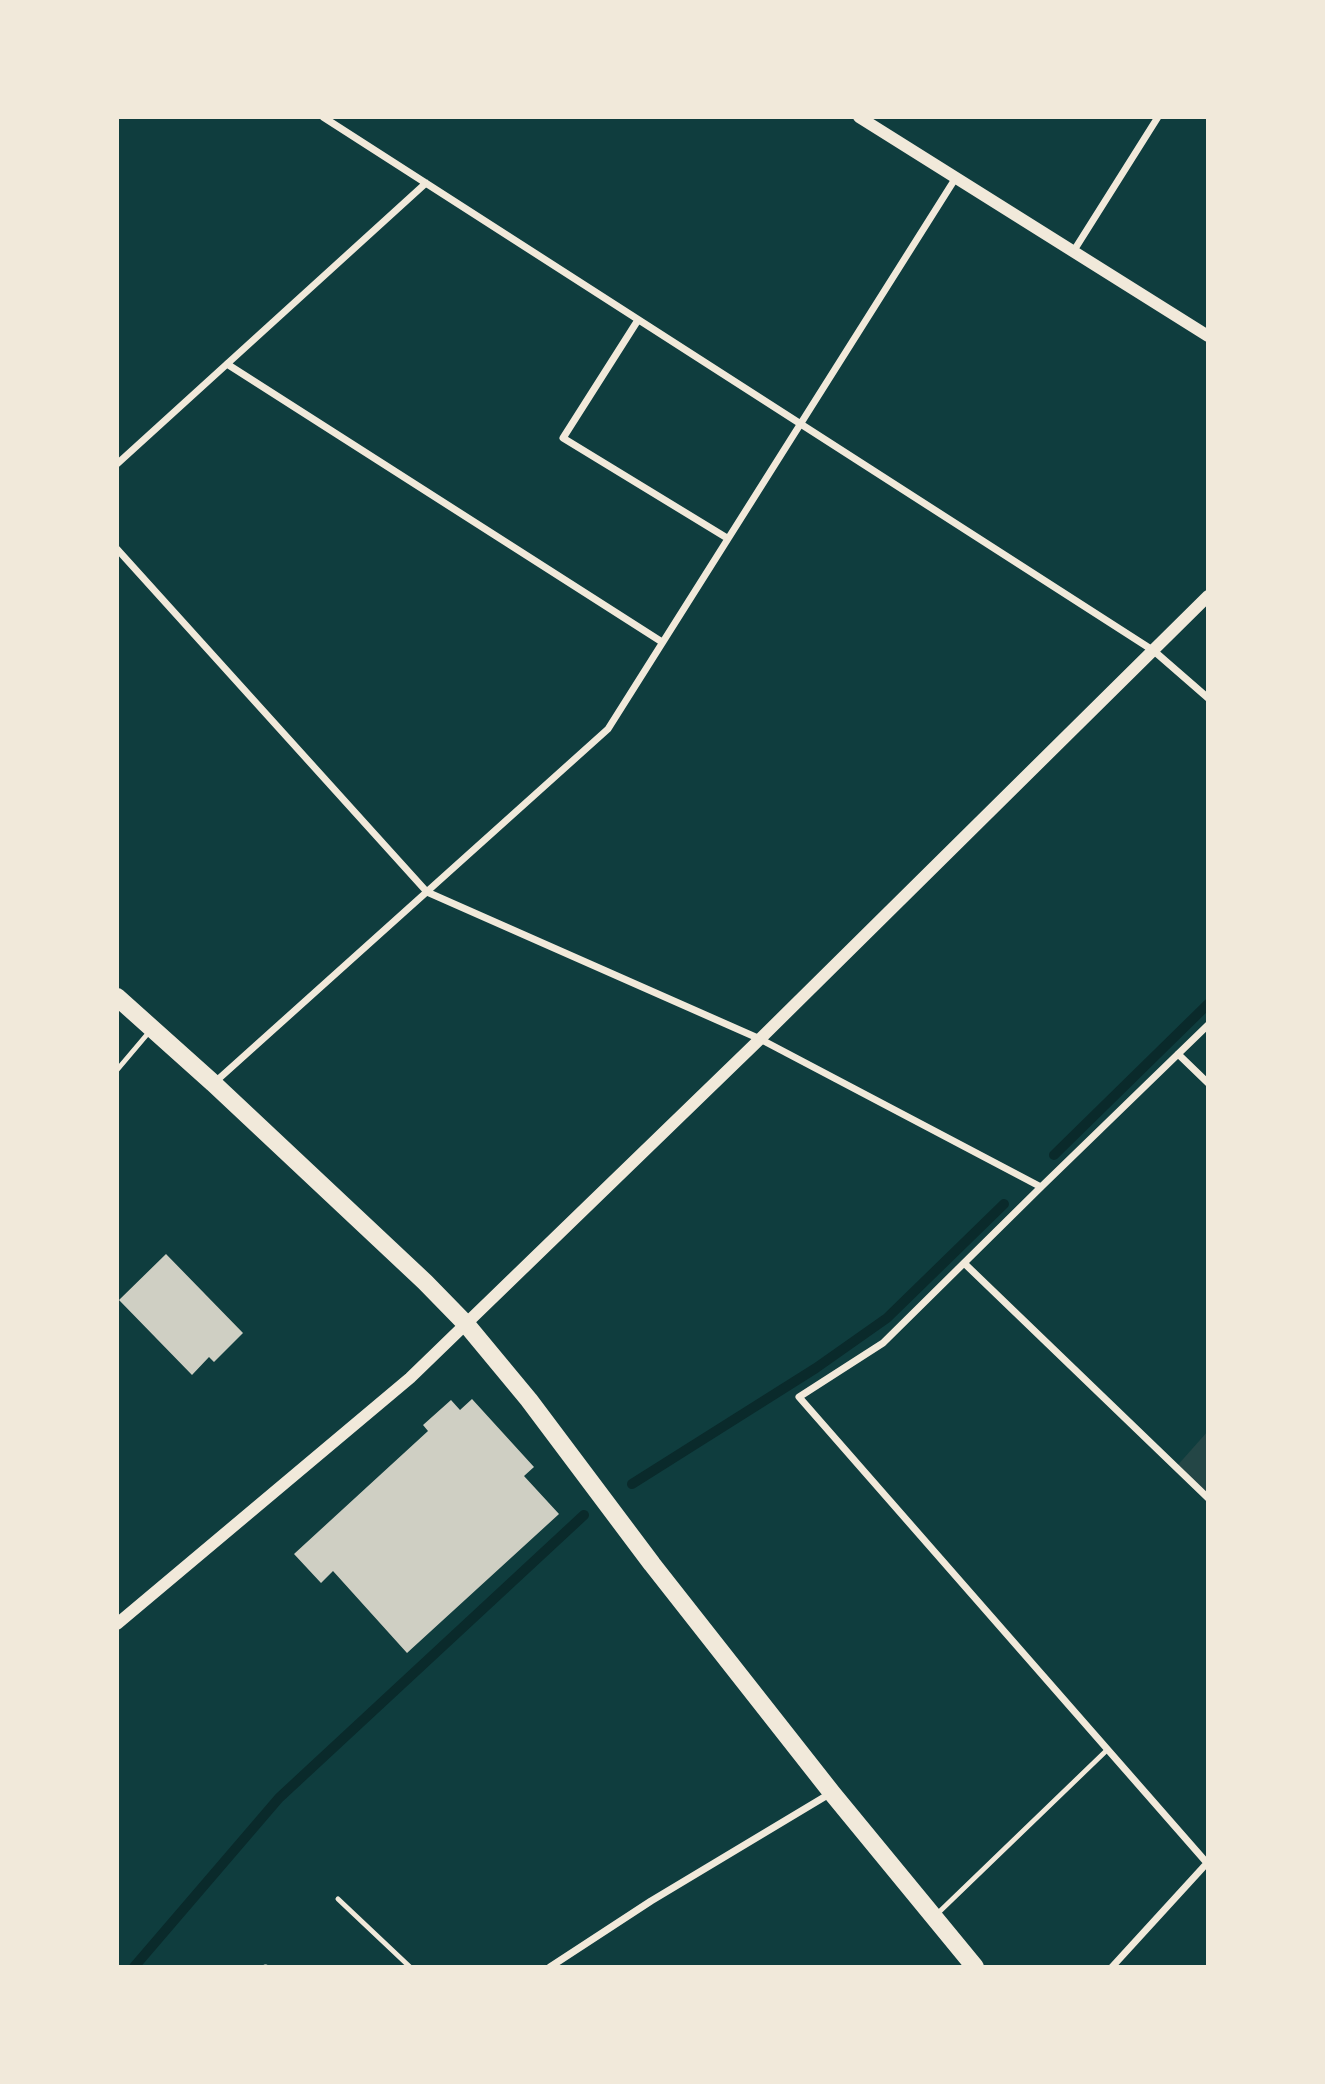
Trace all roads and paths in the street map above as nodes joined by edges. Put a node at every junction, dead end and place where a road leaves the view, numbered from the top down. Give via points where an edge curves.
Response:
1 (323, 117) edge
2 (859, 117) edge
3 (1158, 117) edge
4 (955, 179) junction
5 (426, 183) junction
6 (1073, 252) junction
7 (638, 320) junction
8 (1208, 336) edge
9 (227, 364) junction
10 (799, 423) junction
11 (117, 464) edge
12 (727, 538) junction
13 (117, 549) edge
14 (1208, 596) edge
15 (662, 642) junction
16 (1154, 651) junction
17 (1208, 698) edge
18 (427, 892) junction
19 (117, 997) edge
20 (1208, 1025) edge
21 (152, 1028) junction
22 (760, 1039) junction
23 (1178, 1054) junction
24 (117, 1070) edge
25 (214, 1083) junction
26 (1208, 1083) edge
27 (1041, 1186) junction
28 (964, 1263) junction
29 (466, 1324) junction
30 (1208, 1498) edge
31 (117, 1624) edge
32 (1107, 1750) junction
33 (832, 1793) junction
34 (1207, 1863) edge
35 (338, 1899) dead end
36 (934, 1917) junction
37 (410, 1967) edge
38 (551, 1967) edge
39 (975, 1967) edge
40 (1112, 1967) edge

1 - 5 street
2 - 4 street
3 - 6 street
4 - 6 street
4 - 10 street
5 - 7 street
5 - 9 street
6 - 8 street
7 - 10 street
7 - 12 street via 563,438
9 - 11 street
9 - 15 street
10 - 12 street
10 - 16 street
12 - 15 street
13 - 18 street
14 - 16 street
15 - 18 street via 608,729
16 - 17 street
16 - 22 street
18 - 22 street
18 - 25 street
19 - 21 main road
20 - 23 street
21 - 24 lane
21 - 25 main road
22 - 27 street
22 - 29 street
23 - 26 street
23 - 27 street
25 - 29 main road
27 - 28 street
28 - 30 street
28 - 32 street via 883,1343 799,1397
29 - 31 street via 410,1378
29 - 33 main road
32 - 34 street
32 - 36 lane
33 - 36 main road
33 - 38 street via 650,1901
34 - 40 street
35 - 37 lane
36 - 39 main road

